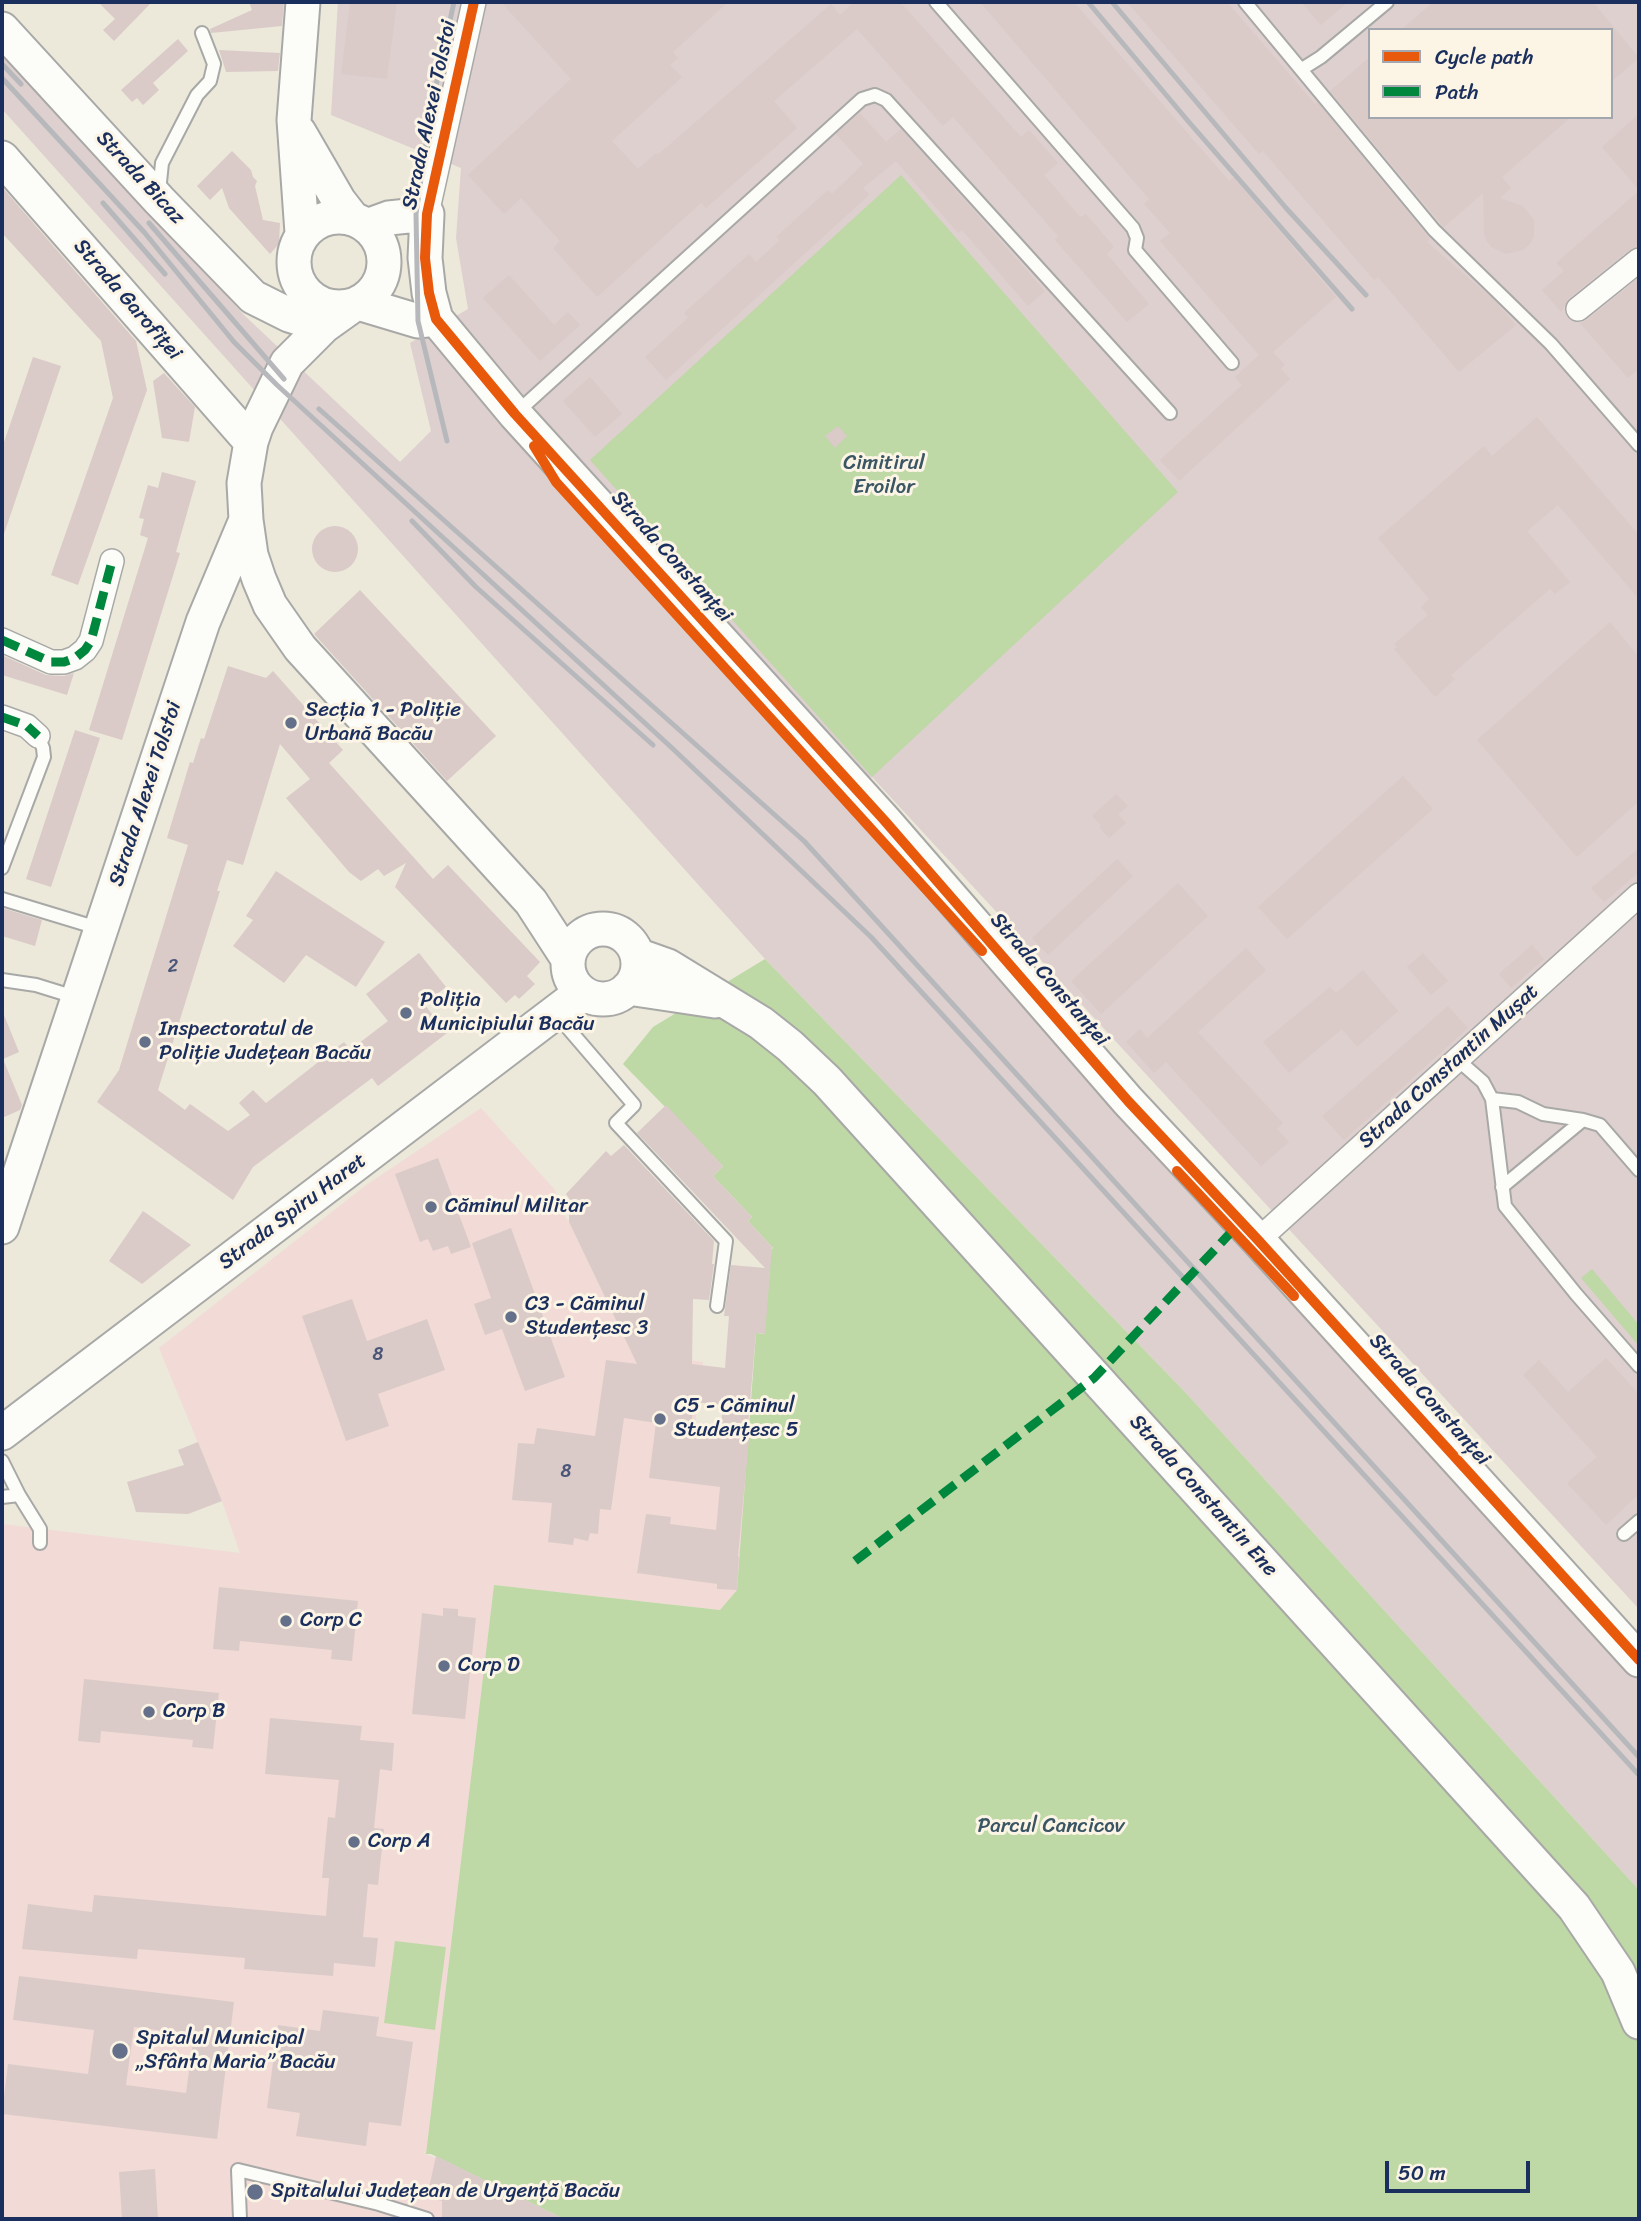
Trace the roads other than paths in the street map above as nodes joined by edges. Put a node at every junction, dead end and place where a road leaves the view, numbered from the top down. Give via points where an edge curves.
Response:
1 (303, 2) edge
2 (474, 2) edge
3 (936, 2) edge
4 (1245, 2) edge
5 (1387, 2) edge
6 (2, 29) edge
7 (202, 33) dead end
8 (1302, 69) junction
9 (294, 120) junction
10 (2, 158) edge
11 (159, 200) junction
12 (427, 214) junction
13 (360, 222) junction
14 (302, 233) junction
15 (1639, 260) edge
16 (293, 268) junction
17 (355, 304) junction
18 (1578, 309) dead end
19 (289, 315) junction
20 (436, 319) junction
21 (324, 326) junction
22 (288, 363) junction
23 (1232, 363) dead end
24 (1170, 413) dead end
25 (515, 414) junction
26 (251, 442) junction
27 (1639, 445) edge
28 (246, 520) junction
29 (112, 561) dead end
30 (270, 606) junction
31 (208, 609) junction
32 (2, 640) edge
33 (2, 717) edge
34 (38, 736) joint
35 (2, 868) edge
36 (1639, 895) edge
37 (2, 899) edge
38 (531, 902) junction
39 (101, 929) junction
40 (596, 929) junction
41 (637, 955) junction
42 (568, 959) junction
43 (2, 981) edge
44 (628, 988) junction
45 (586, 995) junction
46 (78, 998) junction
47 (727, 1004) junction
48 (555, 1012) junction
49 (1458, 1060) junction
50 (1492, 1099) junction
51 (1583, 1120) junction
52 (1639, 1170) edge
53 (1502, 1187) junction
54 (2, 1227) edge
55 (1258, 1240) junction
56 (717, 1306) dead end
57 (1639, 1366) edge
58 (2, 1433) edge
59 (2, 1461) edge
60 (19, 1495) junction
61 (2, 1497) edge
62 (1639, 1521) edge
63 (1624, 1534) dead end
64 (40, 1543) dead end
65 (1639, 1660) edge
66 (1639, 2022) edge
67 (240, 2219) edge
68 (423, 2219) edge

1 - 9 street, Strada Alexei Tolstoi
2 - 12 street, Strada Alexei Tolstoi
3 - 23 lane via 1133,228 1135,250
4 - 8 lane
5 - 8 lane
6 - 11 street, Strada Bicaz
7 - 11 lane via 214,64 210,81 197,95 162,163
8 - 27 lane via 1434,230 1551,344
9 - 13 street, Strada Alexei Tolstoi via 339,201
9 - 14 street, Strada Alexei Tolstoi
10 - 26 street, Strada Garofiței
11 - 19 street, Strada Bicaz via 253,297
12 - 13 street
12 - 20 street, Strada Alexei Tolstoi via 425,258
13 - 14 street via 340,216 326,218
13 - 17 street, Strada Alexei Tolstoi via 376,235 384,260 378,285
14 - 16 street, Strada Alexei Tolstoi via 294,250
15 - 18 street
16 - 17 street via 313,300 325,306
16 - 19 street, Strada Alexei Tolstoi
17 - 20 street via 418,321
17 - 21 street, Strada Alexei Tolstoi
19 - 21 street, Strada Bicaz
19 - 22 street, Strada Alexei Tolstoi
20 - 25 street, Strada Constanței
21 - 22 street, Strada Alexei Tolstoi
22 - 26 street, Strada Alexei Tolstoi
24 - 25 lane via 886,100 875,95 862,99
25 - 55 street, Strada Constanței via 884,820 1128,1101
26 - 28 street, Strada Alexei Tolstoi via 244,483
28 - 30 street via 251,555
28 - 31 street, Strada Alexei Tolstoi
29 - 32 street via 91,641 75,658 51,662
30 - 31 street via 253,601
30 - 38 street via 300,648
31 - 39 street, Strada Alexei Tolstoi
33 - 34 street via 27,726
34 - 35 lane via 44,757
36 - 49 street, Strada Constantin Mușat
37 - 39 lane
38 - 40 street
38 - 42 street
39 - 46 street, Strada Alexei Tolstoi
40 - 41 street via 611,929 625,936
40 - 42 street via 582,935
41 - 44 street via 635,978
41 - 47 street, Strada Constantin Ene via 668,966
42 - 45 street via 572,980
43 - 46 lane via 36,985
44 - 45 street via 608,999
44 - 47 street, Strada Constantin Ene
45 - 48 street, Strada Spiru Haret
46 - 54 street, Strada Alexei Tolstoi
47 - 66 street, Strada Constantin Ene via 761,1023 827,1082 1574,1907 1618,1972
48 - 56 lane via 634,1105 616,1123 726,1241
48 - 58 street, Strada Spiru Haret
49 - 50 lane via 1483,1082
49 - 55 street, Strada Constantin Mușat
50 - 51 lane
50 - 53 lane
51 - 52 lane via 1600,1125
51 - 53 lane
53 - 57 lane via 1505,1206
55 - 65 street, Strada Constanței
59 - 60 lane
60 - 61 lane
60 - 64 lane via 40,1529
62 - 63 lane
67 - 68 lane via 238,2170

